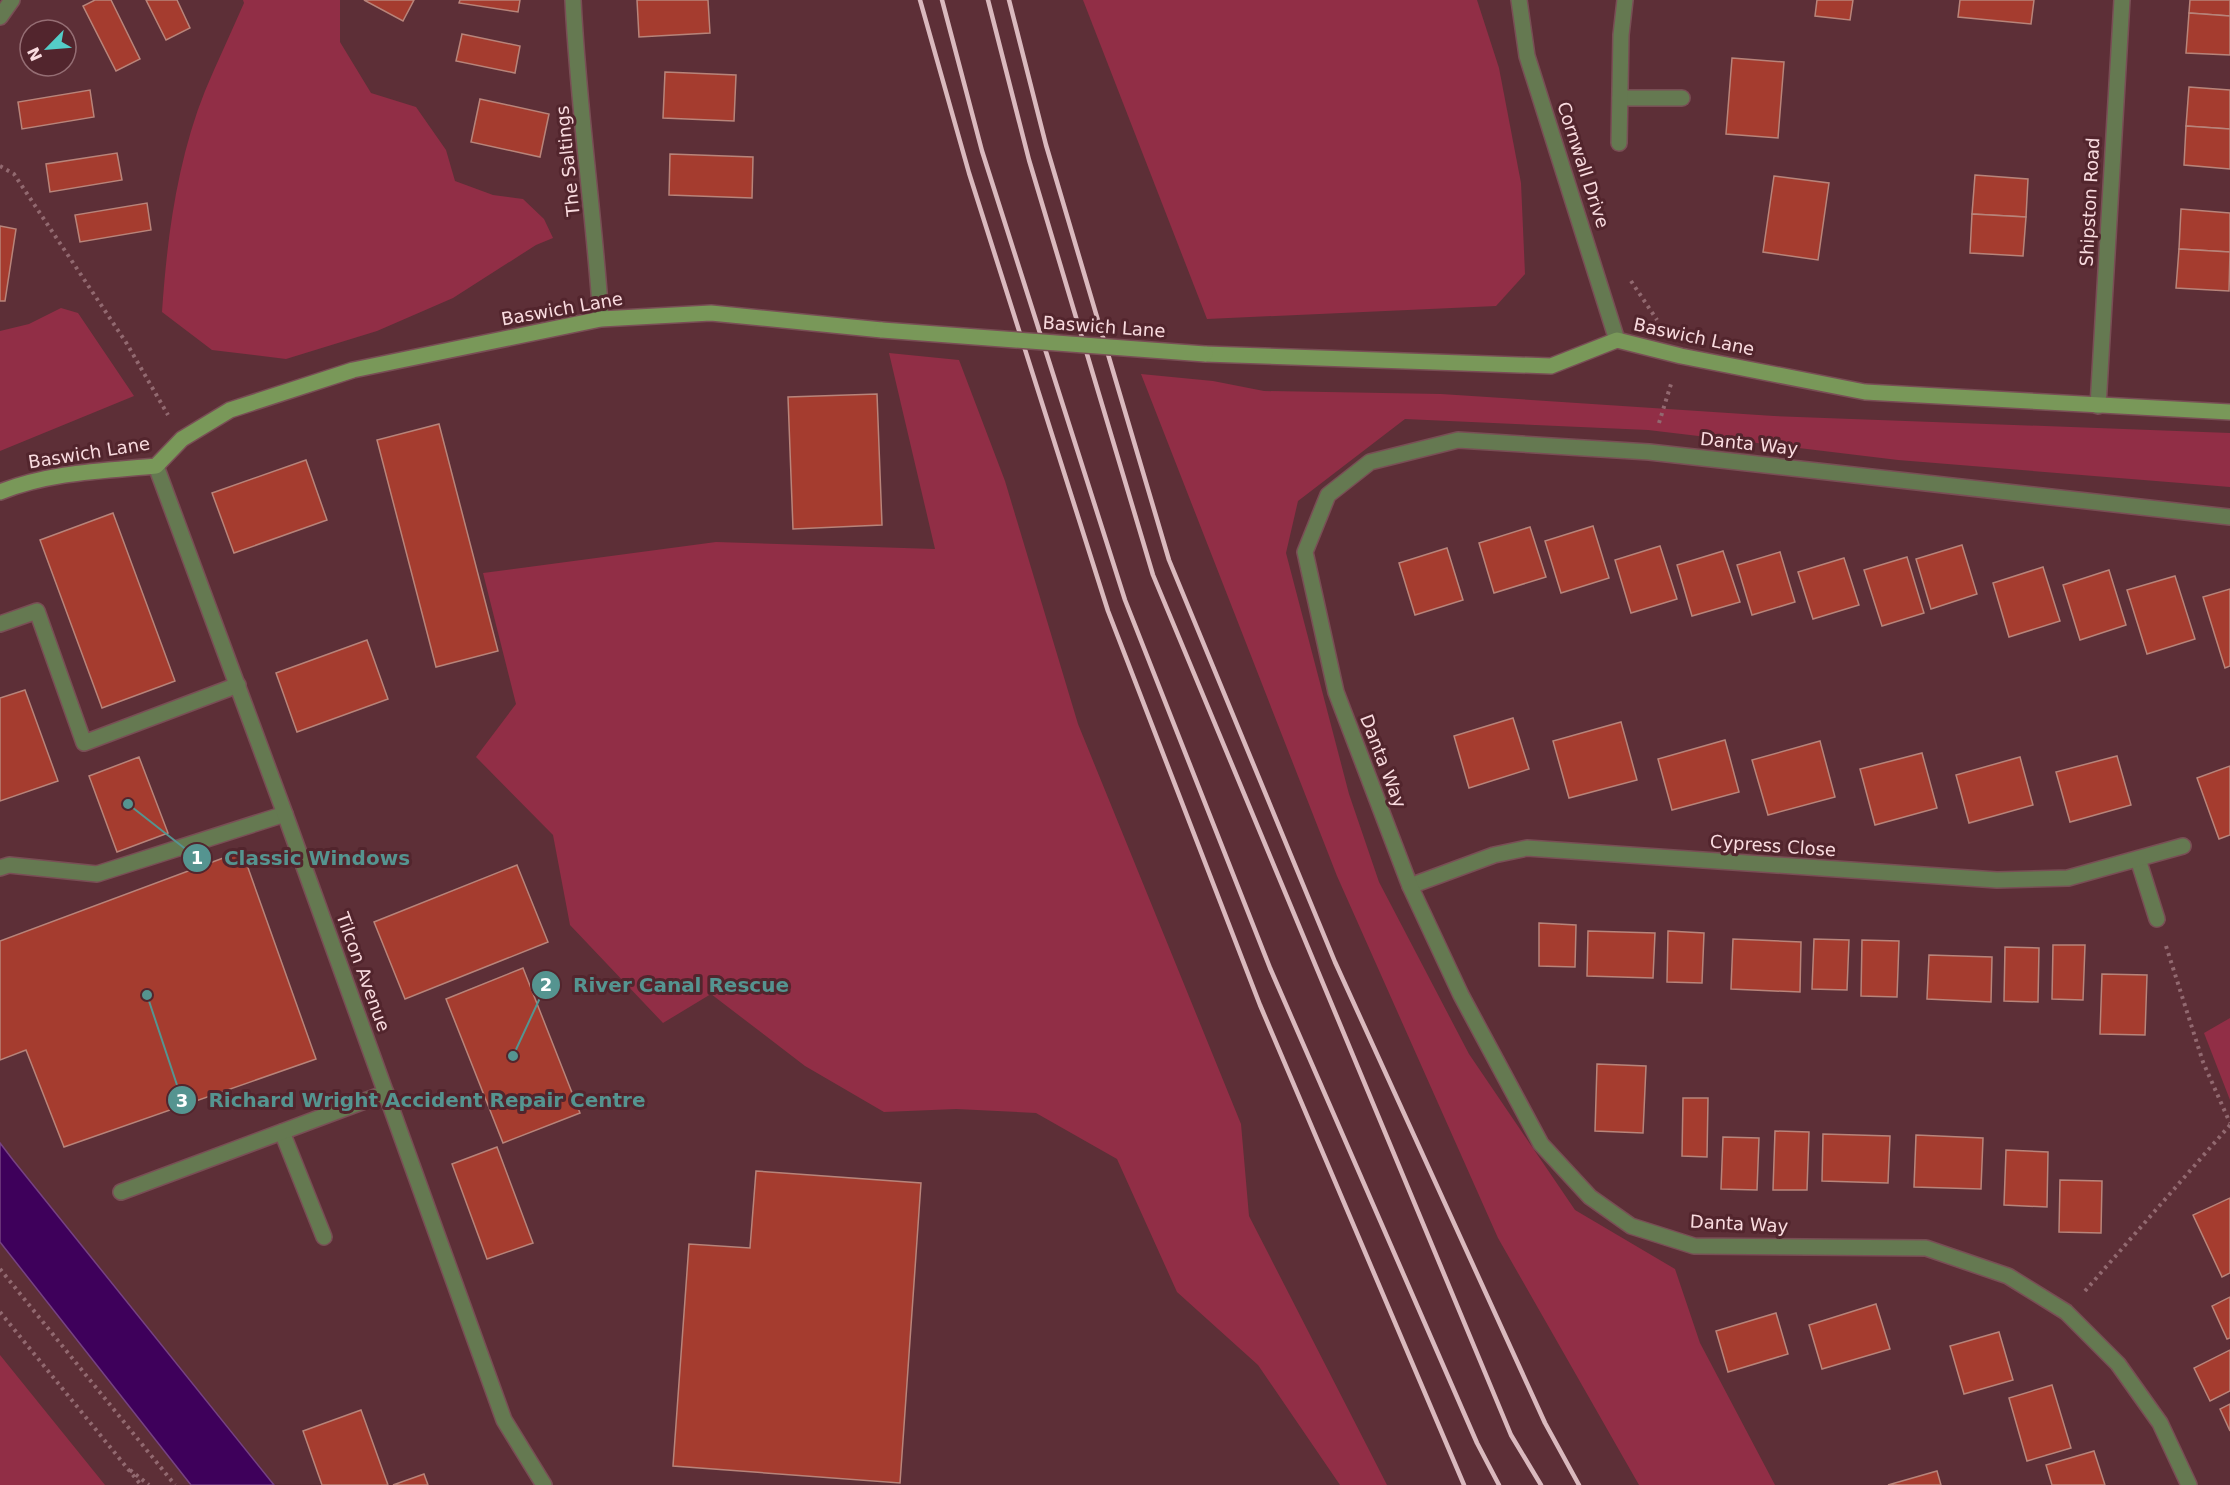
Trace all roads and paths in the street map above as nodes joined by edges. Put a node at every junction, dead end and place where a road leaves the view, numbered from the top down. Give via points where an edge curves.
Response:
1 (12, 0) edge
2 (573, 0) edge
3 (1519, 0) edge
4 (1625, 0) edge
5 (2122, 0) edge
6 (0, 17) edge
7 (1620, 98) junction
8 (1682, 98) dead end
9 (1620, 143) dead end
10 (0, 166) edge
11 (601, 319) junction
12 (1617, 340) junction
13 (2098, 406) junction
14 (2230, 412) edge
15 (182, 439) junction
16 (156, 466) junction
17 (0, 492) edge
18 (2230, 517) edge
19 (0, 624) edge
20 (238, 686) junction
21 (285, 814) junction
22 (2182, 846) dead end
23 (2138, 859) junction
24 (0, 868) edge
25 (1410, 886) junction
26 (2157, 920) joint
27 (386, 1093) junction
28 (2230, 1124) edge
29 (282, 1132) junction
30 (121, 1192) dead end
31 (324, 1237) dead end
32 (0, 1269) edge
33 (0, 1312) edge
34 (2066, 1312) junction
35 (125, 1466) junction
36 (141, 1485) edge
37 (149, 1485) edge
38 (175, 1485) edge
39 (544, 1485) edge
40 (2189, 1485) edge

1 - 6 street
2 - 11 street, The Saltings
3 - 12 street, Cornwall Drive via 1527,56
4 - 7 street
5 - 13 street, Shipston Road
7 - 8 street
7 - 9 street
10 - 15 path via 14,174 127,344
11 - 12 street, Baswich Lane, bridge via 711,313 1205,354 1551,366
11 - 15 street, Baswich Lane via 353,370 230,410
12 - 13 street, Baswich Lane via 1865,392
13 - 14 street, Baswich Lane
15 - 16 street, Baswich Lane
16 - 17 street, Baswich Lane via 67,473
16 - 20 street, Tilcon Avenue
18 - 25 street, Danta Way via 1649,452 1458,440 1370,462 1328,495 1305,552 1336,692
19 - 20 street via 37,610 84,743
20 - 21 street, Tilcon Avenue
21 - 24 street via 97,874 9,865
21 - 27 street, Tilcon Avenue
22 - 23 street, Cypress Close
23 - 25 street, Cypress Close via 2068,878 1997,880 1527,848 1494,855
23 - 26 street
25 - 34 street, Danta Way via 1461,995 1541,1144 1590,1197 1631,1226 1694,1246 1926,1248 2008,1276
26 - 28 path via 2203,1062
27 - 29 street
27 - 39 street, Tilcon Avenue via 504,1420
28 - 34 path
29 - 30 street
29 - 31 street
32 - 38 path
33 - 35 path
34 - 40 street, Danta Way via 2118,1364 2154,1414
35 - 36 path
35 - 37 path

